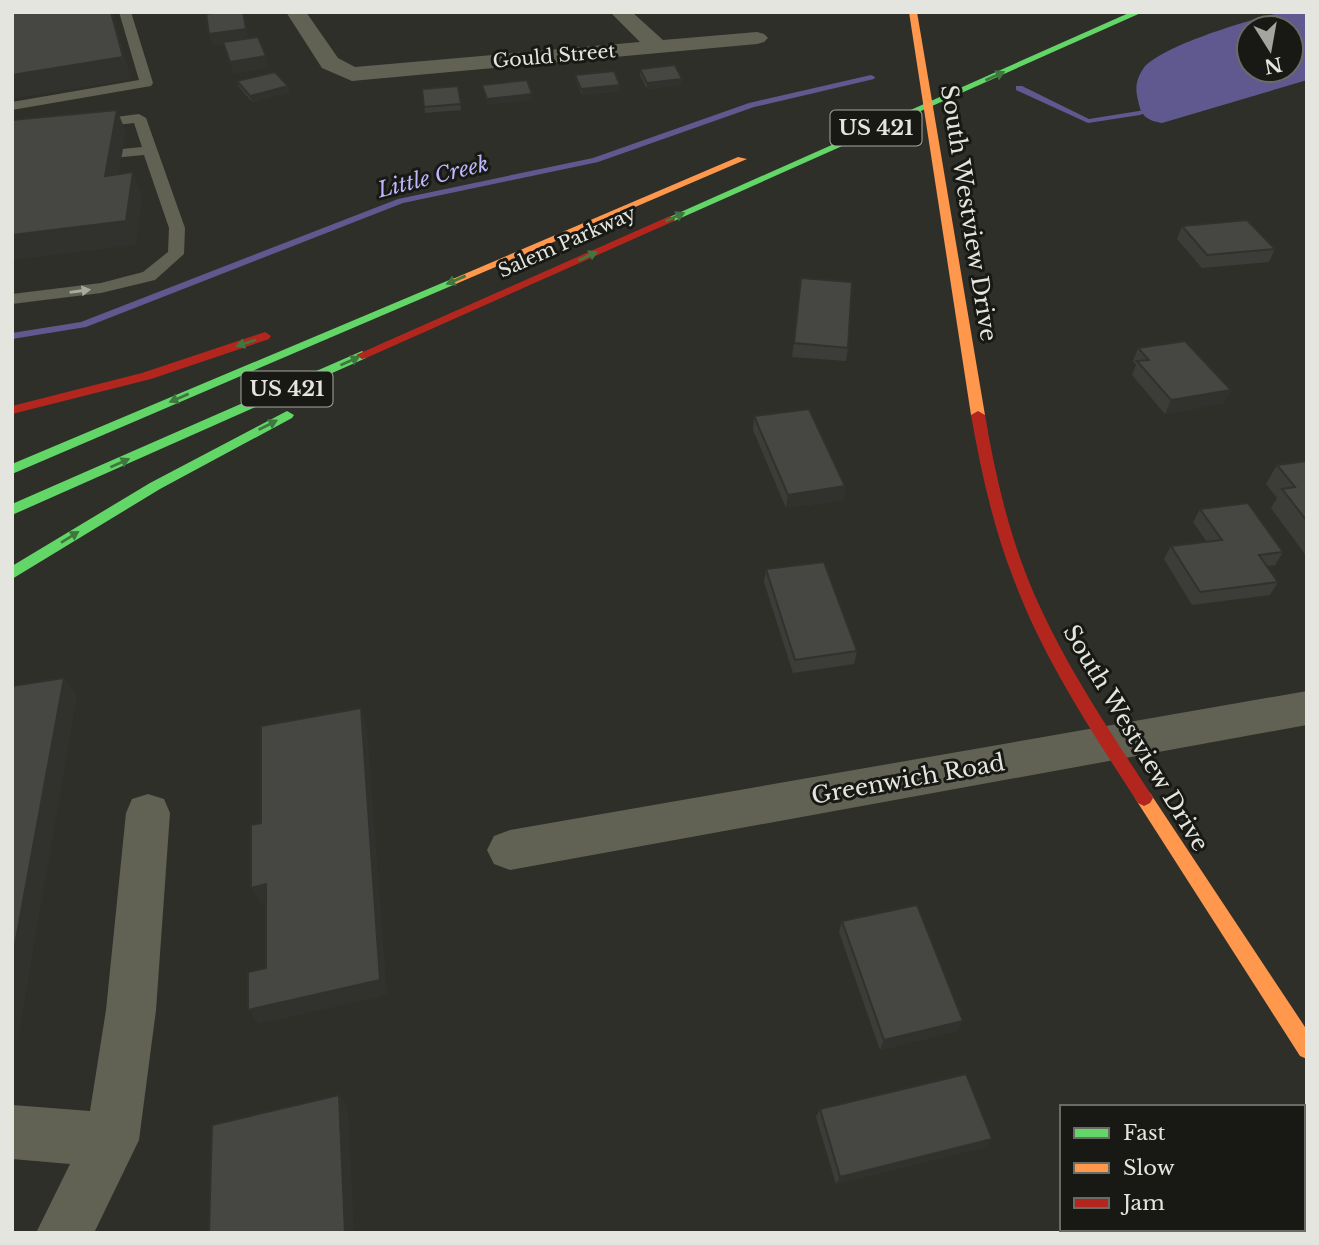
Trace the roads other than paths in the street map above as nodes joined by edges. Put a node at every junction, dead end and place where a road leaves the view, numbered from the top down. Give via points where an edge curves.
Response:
1 (125, 12) edge
2 (296, 12) edge
3 (620, 12) edge
4 (913, 12) edge
5 (1139, 12) edge
6 (757, 38) dead end
7 (657, 46) junction
8 (934, 76) dead end
9 (909, 87) dead end
10 (12, 106) edge
11 (76, 127) edge
12 (150, 150) junction
13 (759, 152) dead end
14 (81, 157) edge
15 (518, 253) junction
16 (563, 268) junction
17 (424, 276) dead end
18 (546, 293) dead end
19 (12, 299) edge
20 (286, 330) dead end
21 (12, 410) edge
22 (299, 410) dead end
23 (12, 469) edge
24 (12, 510) edge
25 (12, 573) edge
26 (1307, 708) edge
27 (1108, 743) junction
28 (148, 813) dead end
29 (510, 850) dead end
30 (1307, 1049) edge
31 (12, 1132) edge
32 (112, 1140) junction
33 (64, 1233) edge

1 - 10 lane via 146,82
2 - 7 street, Gould Street via 330,63 352,74
3 - 7 street
4 - 27 main road, South Westview Drive via 984,454 1005,534 1044,632
16 -> 5 main road, Salem Parkway / US 421
6 - 7 street, Gould Street
8 - 9 main road, US 421
11 - 12 lane via 139,118
12 - 14 lane
19 -> 12 lane via 101,288 149,276 176,254 177,228
13 - 15 main road, Salem Parkway / US 421
15 - 17 main road via 473,257
15 -> 23 main road, Salem Parkway / US 421
16 - 18 main road
24 -> 16 main road, Salem Parkway / US 421
20 -> 21 main road via 146,376
25 -> 22 main road via 155,486
26 - 27 street, Greenwich Road
27 - 29 street, Greenwich Road
27 - 30 main road, South Westview Drive
28 - 32 street via 131,1010
31 - 32 street
32 - 33 street

